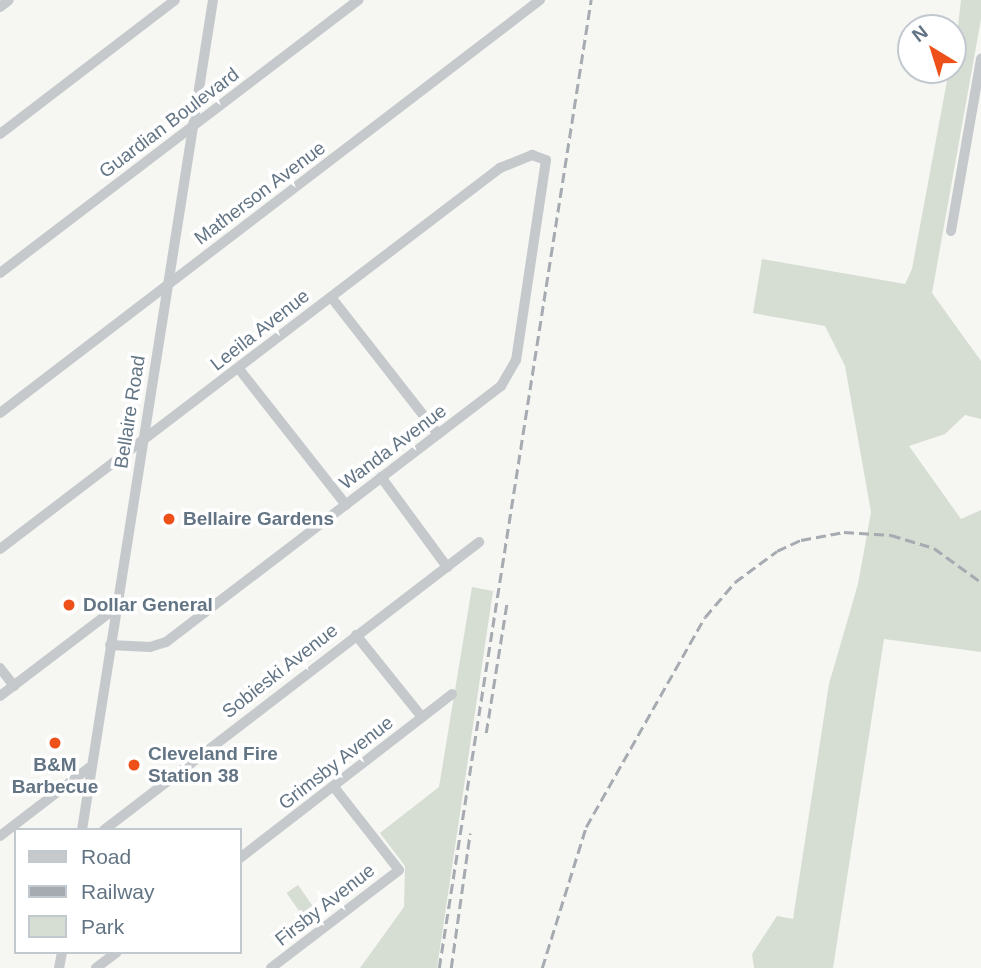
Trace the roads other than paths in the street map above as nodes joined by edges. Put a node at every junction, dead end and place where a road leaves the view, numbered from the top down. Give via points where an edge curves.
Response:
1 (9, 0) edge
2 (175, 0) edge
3 (212, 0) edge
4 (359, 0) edge
5 (540, 0) edge
6 (0, 7) edge
7 (981, 59) edge
8 (192, 128) junction
9 (0, 134) edge
10 (546, 160) joint
11 (951, 231) dead end
12 (0, 273) edge
13 (167, 286) junction
14 (331, 298) junction
15 (239, 369) junction
16 (0, 413) edge
17 (438, 434) junction
18 (143, 442) junction
19 (380, 477) junction
20 (346, 505) junction
21 (479, 542) dead end
22 (0, 549) edge
23 (447, 567) junction
24 (117, 607) junction
25 (356, 635) junction
26 (110, 645) junction
27 (0, 668) edge
28 (14, 686) junction
29 (452, 694) dead end
30 (0, 696) edge
31 (422, 718) junction
32 (90, 767) junction
33 (334, 786) junction
34 (82, 828) edge
35 (107, 828) edge
36 (0, 836) edge
37 (242, 856) edge
38 (114, 954) edge
39 (96, 968) edge
40 (271, 968) edge

1 - 6 street
2 - 9 street
3 - 8 street, Bellaire Road
4 - 8 street, Guardian Boulevard
5 - 13 street, Matherson Avenue
7 - 11 street
8 - 12 street, Guardian Boulevard
8 - 13 street, Bellaire Road
10 - 14 street, Leeila Avenue via 532,155 500,169
10 - 17 street, Wanda Avenue via 511,372
13 - 16 street, Matherson Avenue
13 - 18 street, Bellaire Road
14 - 15 street, Leeila Avenue
14 - 17 street
15 - 18 street, Leeila Avenue
15 - 20 street
17 - 19 street, Wanda Avenue
18 - 22 street, Leeila Avenue
18 - 24 street, Bellaire Road
19 - 20 street, Wanda Avenue
19 - 23 street
20 - 26 street, Wanda Avenue via 166,642 150,647
21 - 23 street, Sobieski Avenue
23 - 25 street, Sobieski Avenue
24 - 26 street, Bellaire Road
24 - 28 street
25 - 31 street
25 - 35 street, Sobieski Avenue
26 - 32 street, Bellaire Road
27 - 28 street
28 - 30 street
29 - 31 street, Grimsby Avenue
31 - 33 street, Grimsby Avenue
32 - 34 street, Bellaire Road
32 - 36 street
33 - 37 street, Grimsby Avenue
33 - 40 street, Firsby Avenue via 399,870
38 - 39 street

